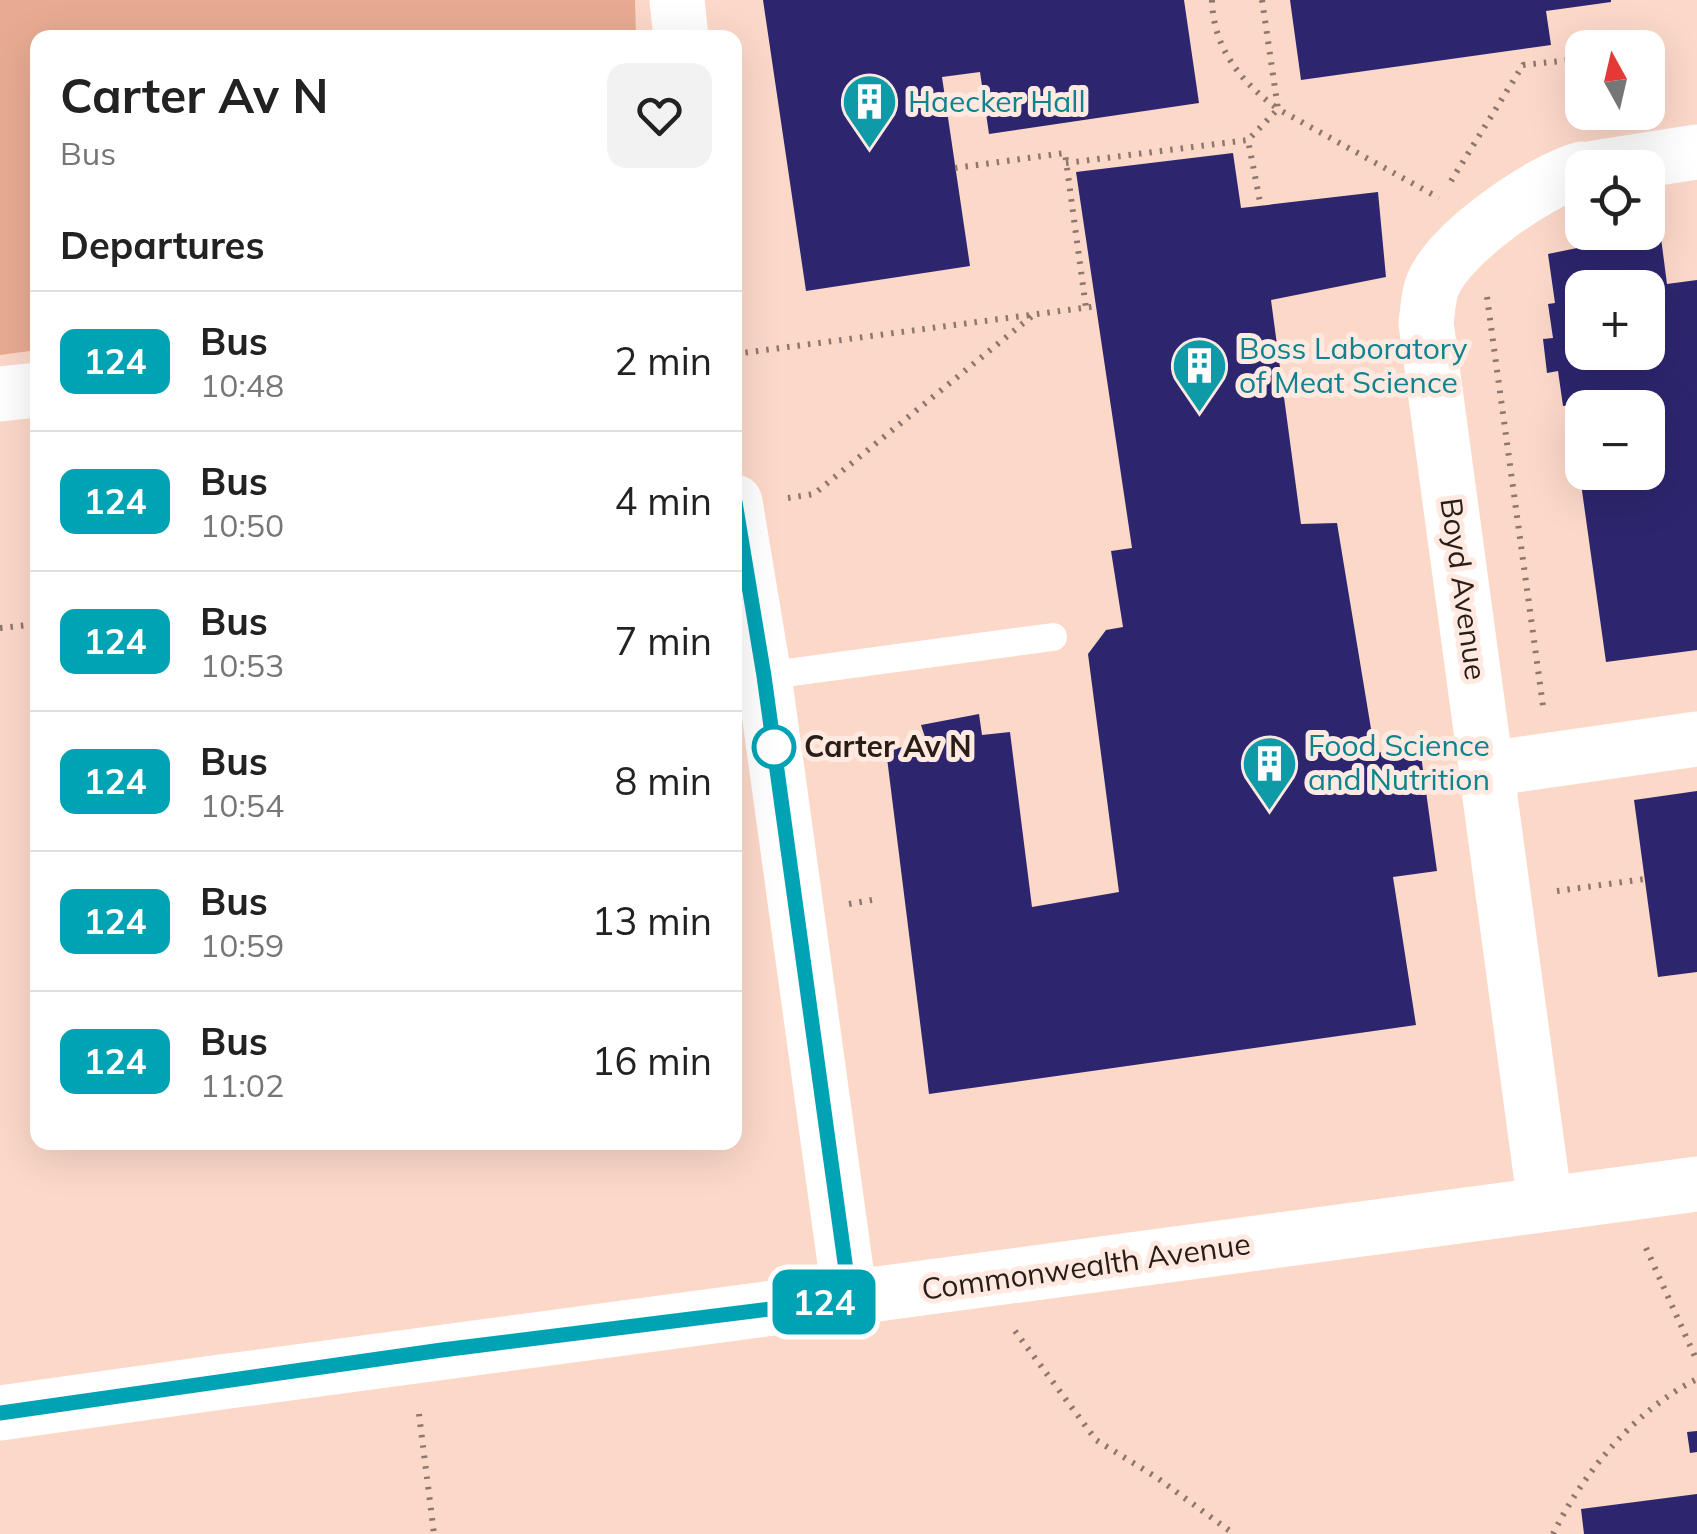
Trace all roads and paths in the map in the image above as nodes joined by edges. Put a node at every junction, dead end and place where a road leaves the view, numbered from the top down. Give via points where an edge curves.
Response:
1 (677, 0) edge
2 (1212, 0) edge
3 (1262, 0) edge
4 (680, 30) edge
5 (1278, 109) junction
6 (1248, 140) junction
7 (1697, 152) edge
8 (1665, 157) edge
9 (1066, 163) junction
10 (955, 168) dead end
11 (1565, 177) edge
12 (1448, 204) dead end
13 (1261, 207) dead end
14 (1485, 281) dead end
15 (1098, 306) dead end
16 (1086, 308) junction
17 (1033, 316) junction
18 (742, 353) edge
19 (30, 391) edge
20 (0, 394) edge
21 (746, 502) edge
22 (30, 625) edge
23 (0, 628) edge
24 (1053, 637) dead end
25 (764, 676) junction
26 (1543, 710) dead end
27 (1697, 738) edge
28 (1488, 768) junction
29 (1645, 879) dead end
30 (1505, 898) junction
31 (1697, 1184) edge
32 (1545, 1204) junction
33 (1646, 1248) dead end
34 (992, 1279) junction
35 (850, 1299) junction
36 (1697, 1361) edge
37 (1697, 1379) edge
38 (0, 1412) edge
39 (420, 1414) dead end
40 (434, 1534) edge
41 (1234, 1534) edge
42 (1553, 1534) edge

1 - 4 street
2 - 5 path via 1232,68
3 - 5 path
5 - 6 path
5 - 12 path
6 - 9 path
6 - 13 path
7 - 8 street
9 - 10 path via 1064,153
9 - 16 path
11 - 28 street, Boyd Avenue via 1525,196 1464,244 1433,284 1426,323
14 - 26 path
15 - 16 path
16 - 17 path
17 - 18 path
17 - 21 path via 814,494
19 - 20 street
21 - 25 street
22 - 23 path
24 - 25 lane
25 - 35 street
27 - 28 street
28 - 30 street, Boyd Avenue
29 - 30 path
30 - 32 street, Boyd Avenue
31 - 32 street, Commonwealth Avenue
32 - 34 street, Commonwealth Avenue
33 - 36 path
34 - 35 street, Commonwealth Avenue
34 - 41 path via 1015,1332 1096,1440
35 - 38 street, Commonwealth Avenue
37 - 42 path via 1604,1454
39 - 40 path

